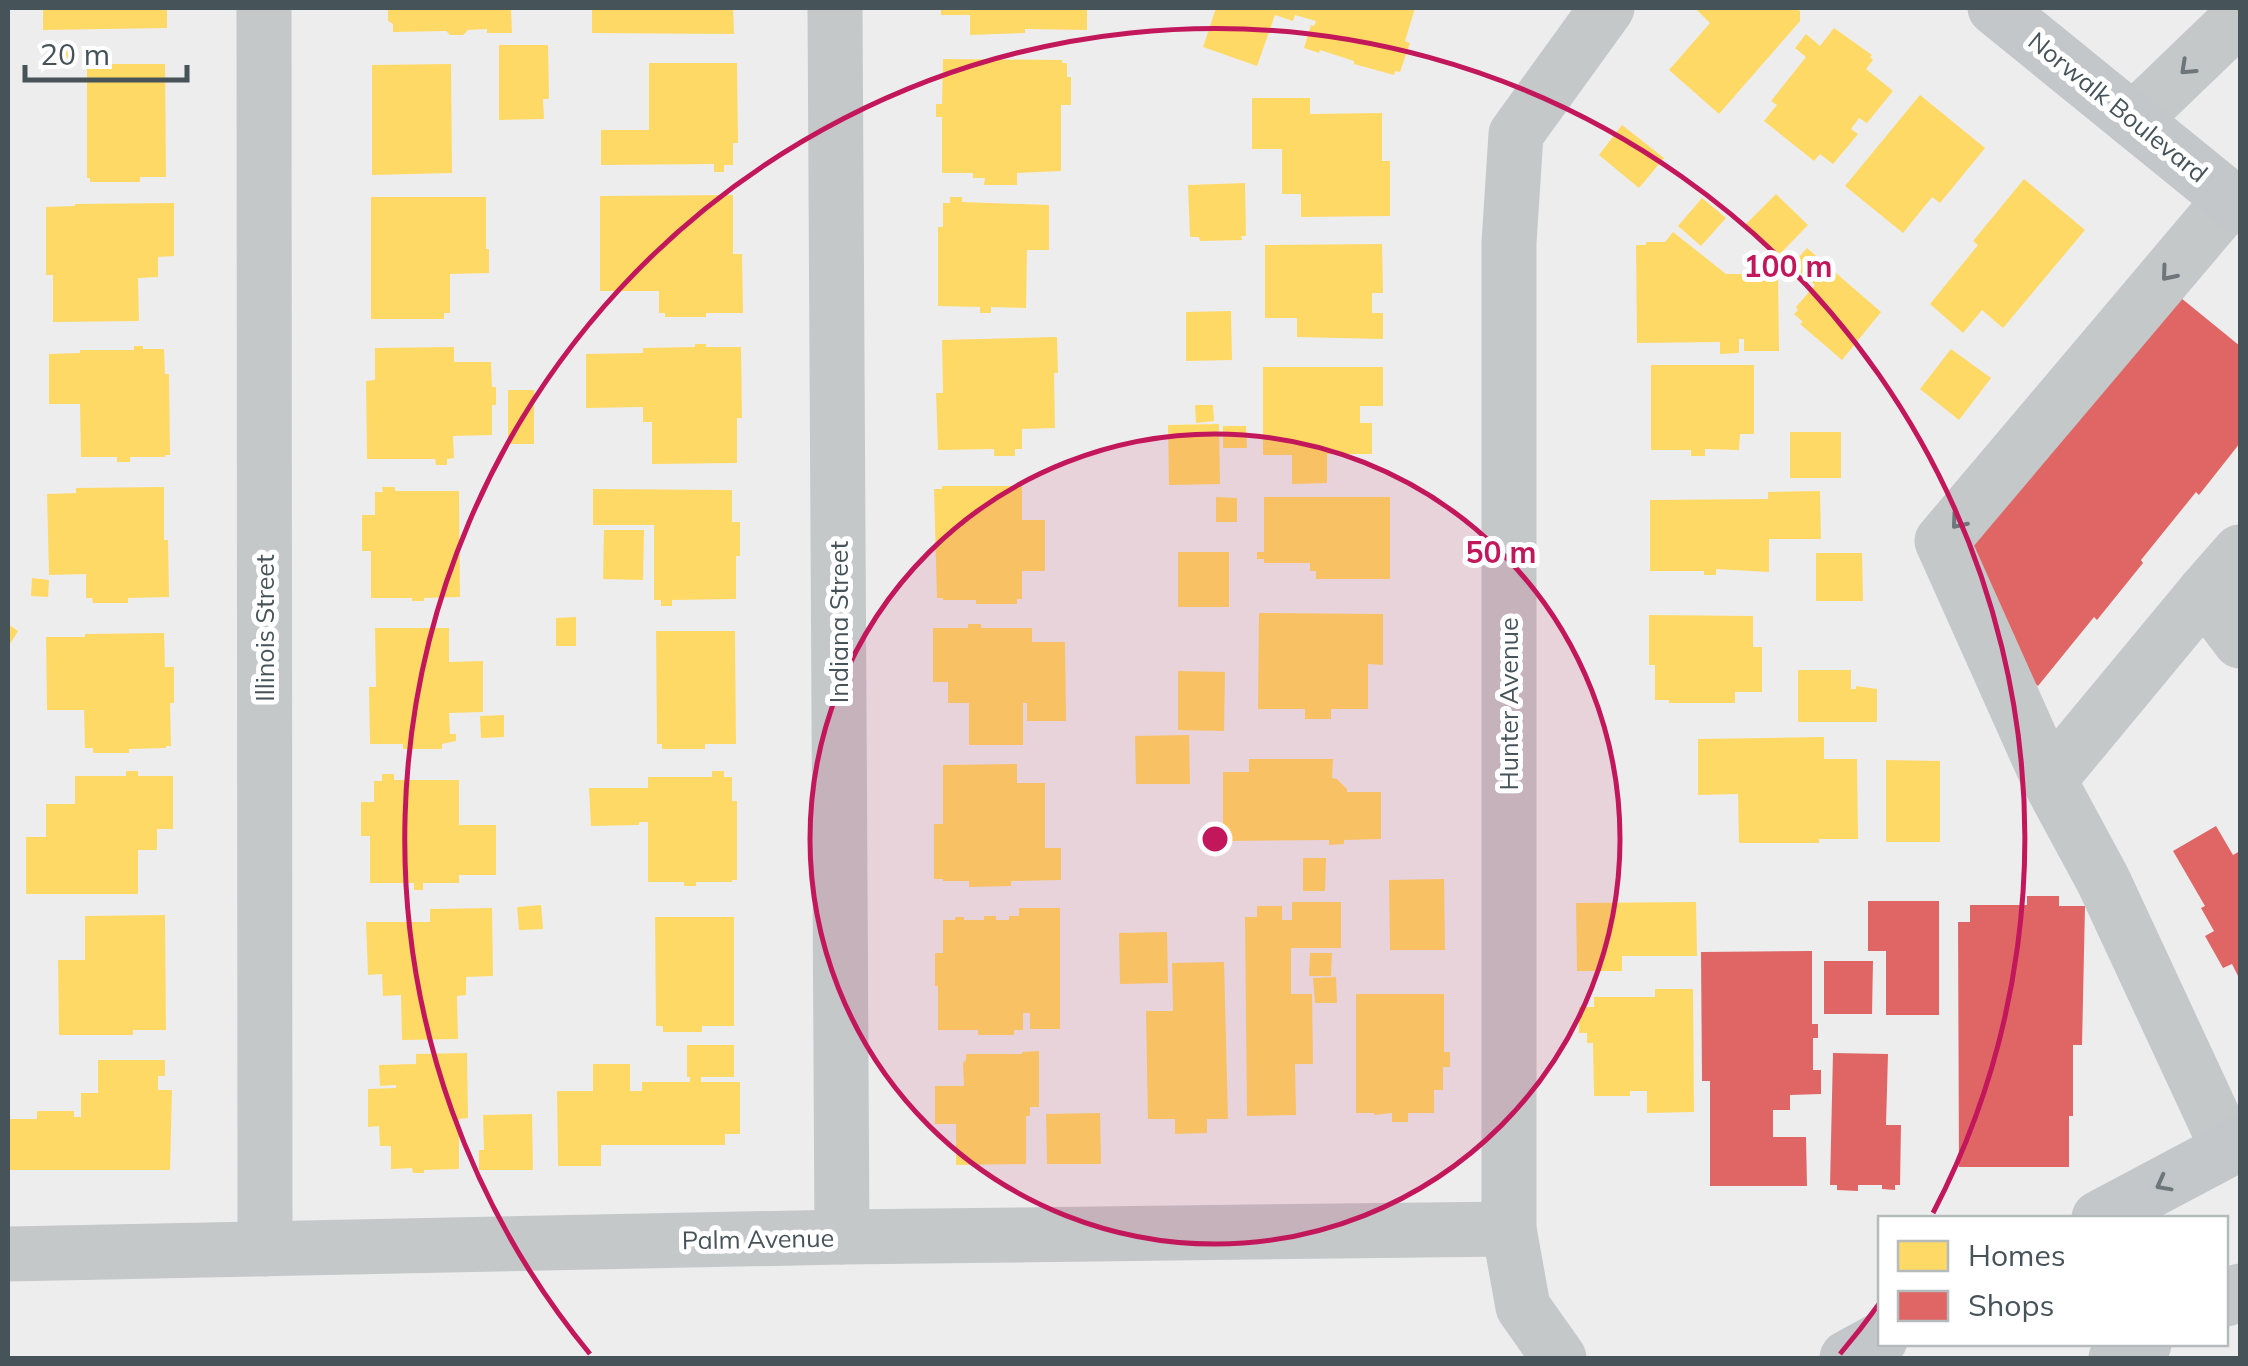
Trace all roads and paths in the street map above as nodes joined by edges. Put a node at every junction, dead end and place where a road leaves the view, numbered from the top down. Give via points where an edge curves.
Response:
1 (264, 8) edge
2 (835, 8) edge
3 (1607, 8) edge
4 (1995, 8) edge
5 (2240, 17) edge
6 (2133, 120) junction
7 (2236, 203) edge
8 (2240, 552) edge
9 (2204, 592) junction
10 (2240, 641) edge
11 (2049, 780) junction
12 (2234, 1146) edge
13 (2103, 1216) edge
14 (1509, 1229) junction
15 (842, 1237) junction
16 (265, 1249) junction
17 (8, 1254) edge
18 (1878, 1341) edge
19 (2140, 1346) edge
20 (1559, 1358) edge
21 (1847, 1358) edge
22 (2116, 1358) edge

1 - 16 street, Illinois Street
2 - 15 street, Indiana Street
3 - 14 street, Hunter Avenue via 1516,134 1509,243
4 - 6 main road, Norwalk Boulevard
5 -> 6 street
6 - 7 main road, Norwalk Boulevard
7 -> 11 street via 1942,541
8 - 9 street
9 - 10 street
9 - 11 street
11 - 12 street
12 -> 13 main road
14 - 15 street, Palm Avenue
14 - 20 street, Hunter Avenue via 1524,1307
15 - 16 street, Palm Avenue
16 - 17 street, Palm Avenue
18 - 21 main road
19 - 22 main road

